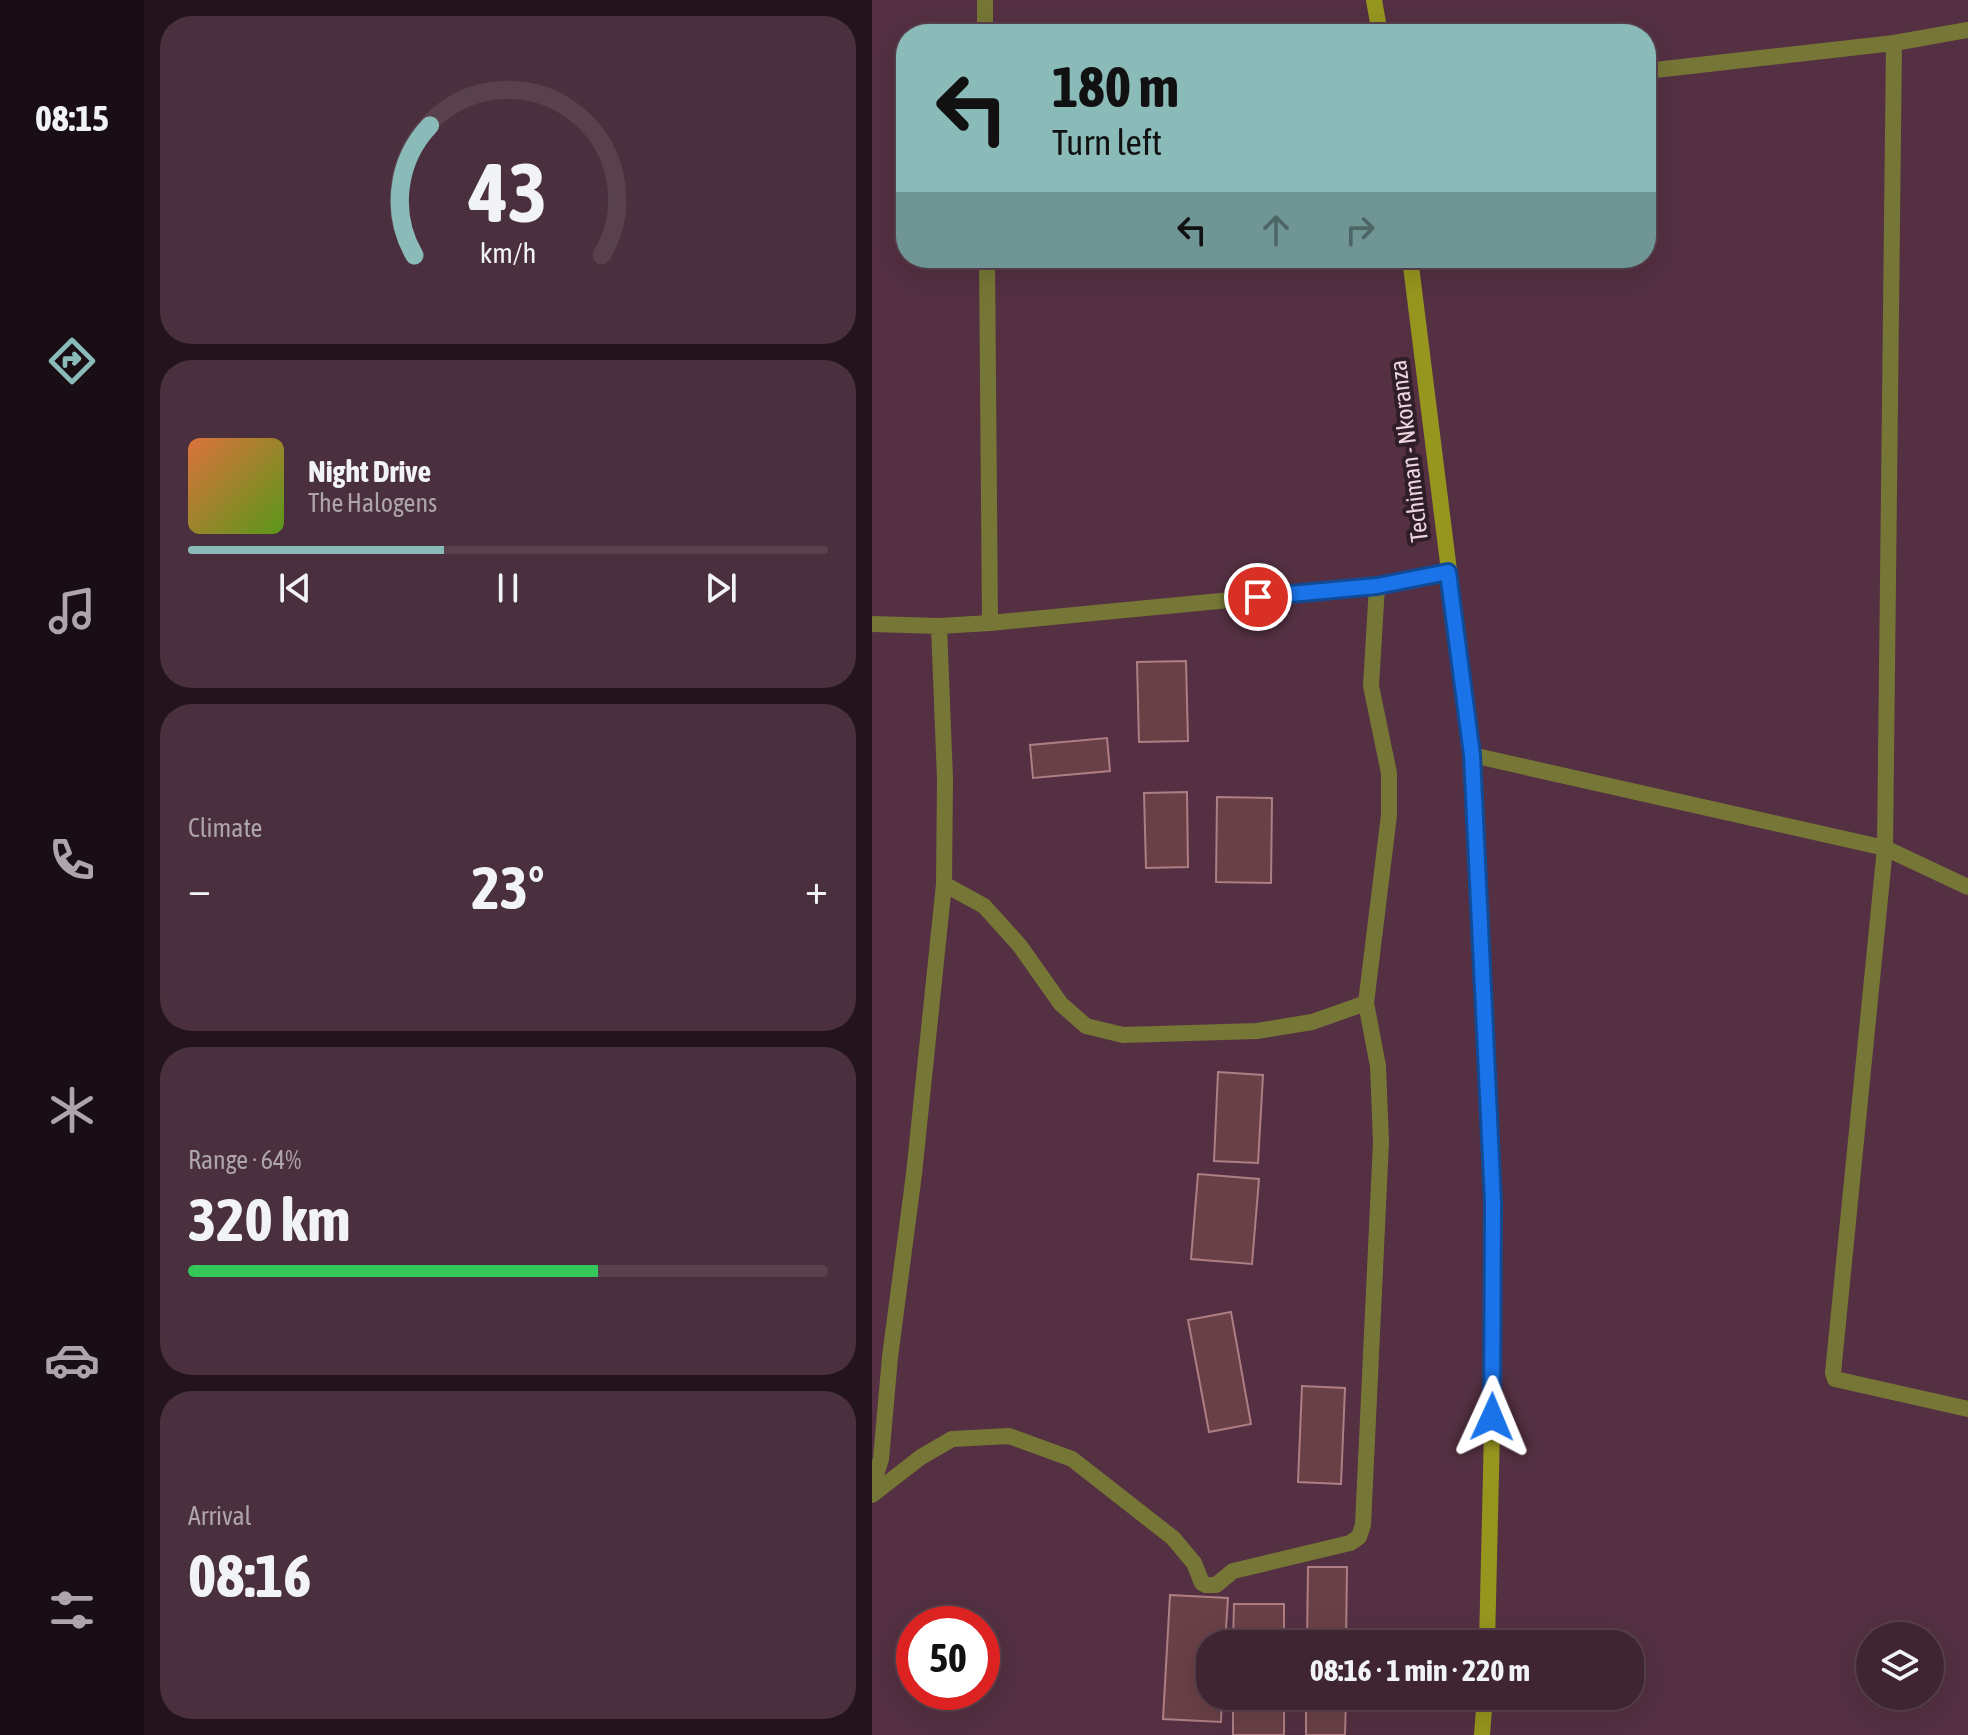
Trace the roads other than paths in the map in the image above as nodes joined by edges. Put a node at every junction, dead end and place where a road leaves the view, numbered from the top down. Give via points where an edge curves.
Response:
1 (985, 0) edge
2 (1374, 0) edge
3 (985, 24) edge
4 (1378, 24) edge
5 (1968, 30) edge
6 (1894, 43) junction
7 (1656, 70) edge
8 (987, 268) edge
9 (1411, 268) edge
10 (1448, 572) junction
11 (1377, 586) junction
12 (990, 623) junction
13 (872, 624) edge
14 (939, 626) junction
15 (1472, 755) junction
16 (1885, 848) junction
17 (944, 884) junction
18 (1968, 887) edge
19 (1366, 1003) junction
20 (872, 1356) edge
21 (890, 1357) junction
22 (1968, 1409) edge
23 (872, 1487) edge
24 (872, 1495) edge
25 (1487, 1630) edge
26 (1484, 1710) edge
27 (1482, 1735) edge

1 - 3 street
2 - 4 main road
5 - 6 street
6 - 7 street
6 - 16 street
8 - 12 street
9 - 10 main road, Techiman - Nkoranza
10 - 11 street
10 - 15 main road, Techiman - Nkoranza
11 - 12 street
11 - 19 street via 1371,686 1389,773 1389,815
12 - 14 street
13 - 14 street
14 - 17 street
15 - 16 street
15 - 25 main road, Techiman - Nkoranza via 1493,1202
16 - 18 street
16 - 22 street via 1833,1377
17 - 19 street via 984,906 1061,1004 1086,1026 1123,1035 1257,1031 1312,1022
17 - 21 street
19 - 24 street via 1378,1066 1381,1142 1359,1537 1233,1571 1216,1585 1206,1585 1173,1538 1072,1459 1009,1436 952,1439
20 - 21 street
21 - 23 street via 881,1459
26 - 27 main road

